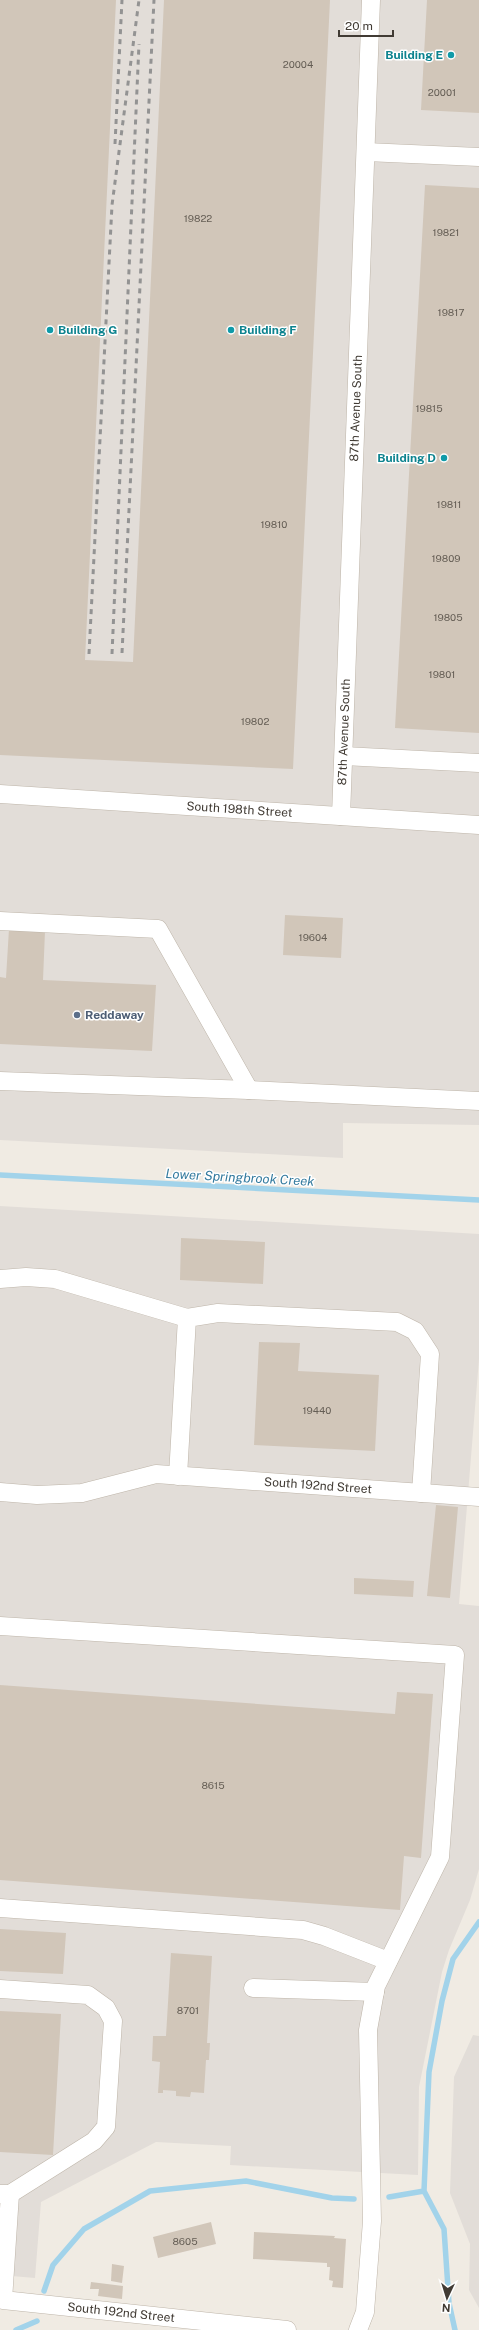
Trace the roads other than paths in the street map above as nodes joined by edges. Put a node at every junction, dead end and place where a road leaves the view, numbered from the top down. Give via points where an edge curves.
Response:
1 (371, 0) edge
2 (366, 152) junction
3 (479, 157) edge
4 (344, 756) junction
5 (479, 763) edge
6 (0, 794) edge
7 (342, 816) junction
8 (479, 825) edge
9 (0, 921) edge
10 (0, 1081) edge
11 (249, 1090) junction
12 (479, 1101) edge
13 (0, 1279) edge
14 (187, 1318) junction
15 (178, 1476) junction
16 (0, 1492) edge
17 (421, 1493) junction
18 (476, 1497) edge
19 (0, 1626) edge
20 (0, 1908) edge
21 (388, 1961) junction
22 (253, 1988) dead end
23 (0, 1989) edge
24 (375, 1992) junction
25 (5, 2194) edge
26 (2, 2291) edge
27 (228, 2327) edge
28 (287, 2330) edge
29 (358, 2330) edge

1 - 2 street, 87th Avenue South
2 - 3 street
2 - 4 street, 87th Avenue South
4 - 5 street
4 - 7 street, 87th Avenue South
6 - 7 street, South 198th Street
7 - 8 street, South 198th Street
9 - 11 street via 158,929
10 - 11 street
11 - 12 street
13 - 14 street via 55,1279
14 - 15 street
14 - 17 street via 218,1313 396,1322 415,1331 430,1354
15 - 16 street, South 192nd Street via 156,1474 82,1493 37,1495
15 - 17 street, South 192nd Street
17 - 18 street, South 192nd Street
19 - 21 street via 455,1655 440,1857
20 - 21 street via 303,1930
21 - 24 street
22 - 24 street
23 - 25 street via 88,1996 106,2008 113,2021 106,2127 94,2141
24 - 29 street via 368,2030 372,2221 366,2312
25 - 26 street
26 - 27 street, South 192nd Street
27 - 28 street, South 192nd Street

